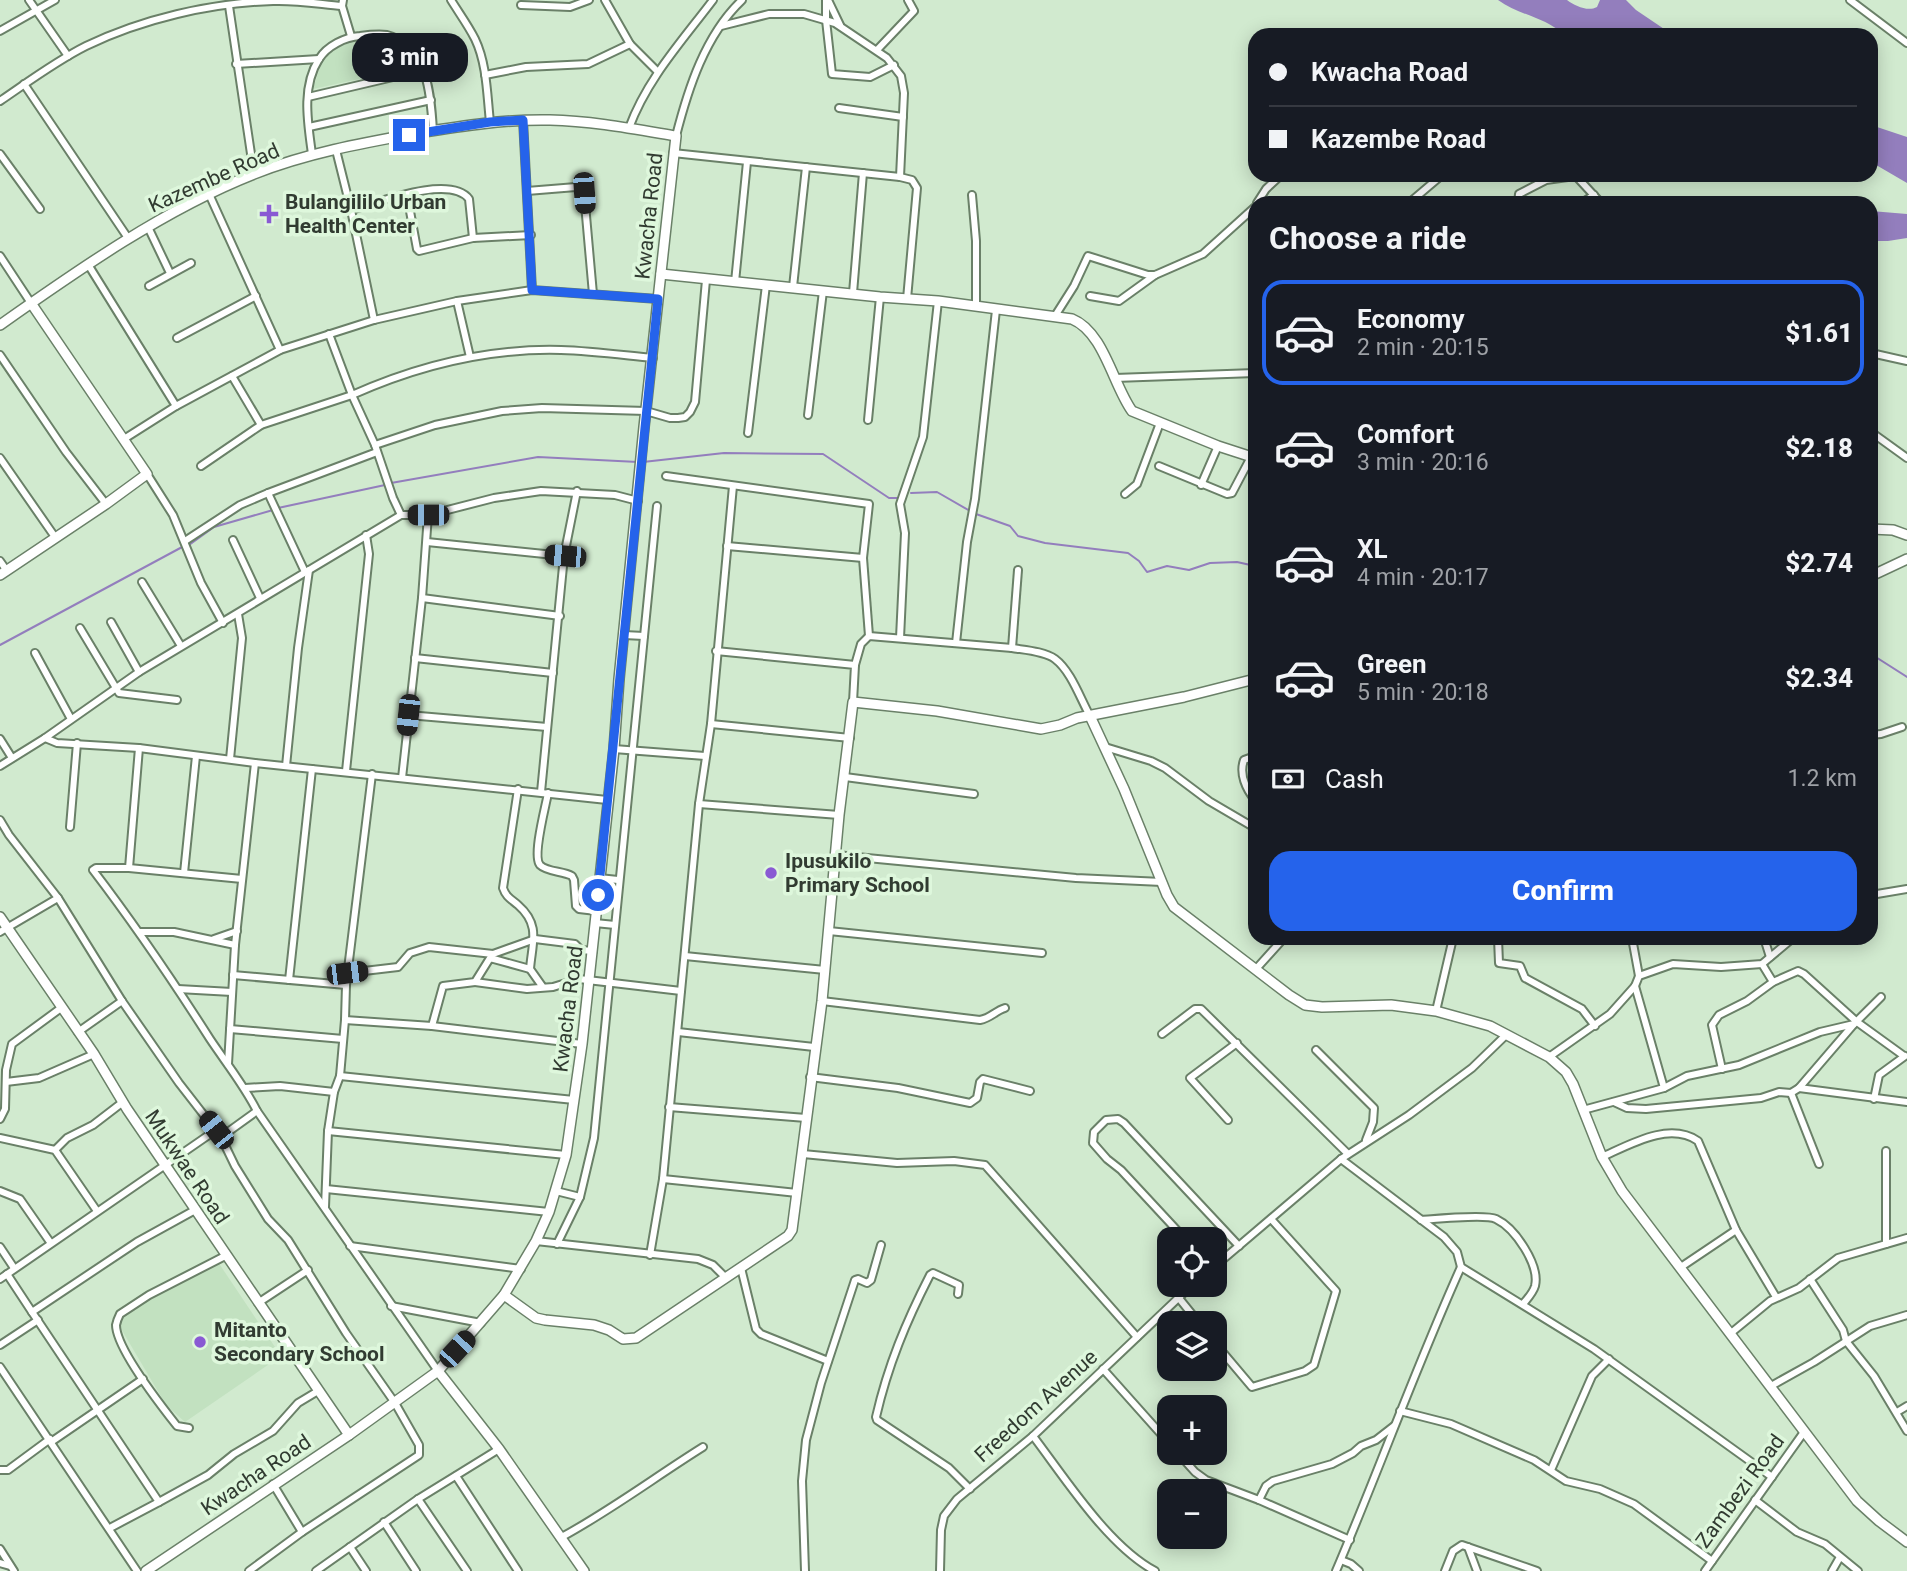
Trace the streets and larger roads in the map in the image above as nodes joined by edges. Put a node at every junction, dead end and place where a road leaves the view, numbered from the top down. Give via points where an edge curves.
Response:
1 (29, 0) edge
2 (55, 0) edge
3 (202, 0) edge
4 (451, 0) edge
5 (589, 0) edge
6 (605, 0) edge
7 (713, 0) edge
8 (742, 0) edge
9 (827, 0) edge
10 (908, 0) edge
11 (1850, 0) edge
12 (343, 3) edge
13 (521, 5) dead end
14 (229, 6) junction
15 (204, 9) junction
16 (36, 10) junction
17 (826, 20) junction
18 (722, 26) junction
19 (841, 27) junction
20 (0, 32) edge
21 (351, 36) junction
22 (1907, 43) edge
23 (630, 44) junction
24 (877, 50) junction
25 (68, 56) junction
26 (319, 59) junction
27 (236, 64) junction
28 (894, 65) junction
29 (424, 70) junction
30 (657, 72) junction
31 (485, 75) junction
32 (24, 84) junction
33 (308, 97) junction
34 (431, 100) junction
35 (0, 101) edge
36 (839, 108) dead end
37 (903, 117) junction
38 (523, 120) junction
39 (490, 122) junction
40 (309, 127) junction
41 (629, 128) junction
42 (433, 131) junction
43 (676, 136) junction
44 (336, 149) junction
45 (0, 153) edge
46 (673, 153) junction
47 (312, 155) junction
48 (747, 162) junction
49 (806, 167) junction
50 (863, 173) junction
51 (254, 174) junction
52 (900, 177) junction
53 (1273, 182) edge
54 (1434, 182) edge
55 (1542, 182) edge
56 (1581, 182) edge
57 (527, 191) junction
58 (209, 194) junction
59 (407, 195) junction
60 (972, 195) dead end
61 (1594, 195) edge
62 (1262, 196) edge
63 (1417, 196) edge
64 (1519, 196) edge
65 (40, 209) dead end
66 (351, 210) junction
67 (1248, 212) edge
68 (148, 227) junction
69 (531, 235) junction
70 (128, 238) junction
71 (473, 238) junction
72 (0, 256) edge
73 (191, 263) dead end
74 (89, 265) junction
75 (170, 273) junction
76 (661, 274) junction
77 (1156, 275) junction
78 (706, 280) junction
79 (735, 282) junction
80 (766, 285) junction
81 (149, 286) dead end
82 (793, 287) junction
83 (532, 290) junction
84 (823, 291) junction
85 (853, 293) junction
86 (593, 294) junction
87 (256, 296) junction
88 (1090, 296) dead end
89 (880, 297) junction
90 (658, 299) junction
91 (907, 299) junction
92 (457, 301) junction
93 (938, 301) junction
94 (31, 303) junction
95 (976, 306) junction
96 (996, 310) junction
97 (1055, 316) junction
98 (374, 320) junction
99 (0, 325) edge
100 (329, 334) junction
101 (177, 338) dead end
102 (281, 350) junction
103 (0, 355) edge
104 (1878, 355) edge
105 (470, 357) junction
106 (653, 358) junction
107 (1907, 361) edge
108 (1248, 373) edge
109 (232, 376) junction
110 (1115, 378) junction
111 (352, 395) junction
112 (176, 407) junction
113 (646, 411) junction
114 (808, 415) dead end
115 (868, 420) dead end
116 (1160, 423) junction
117 (261, 425) junction
118 (748, 433) dead end
119 (1878, 437) edge
120 (124, 439) junction
121 (1218, 446) junction
122 (376, 448) junction
123 (1248, 455) edge
124 (0, 458) edge
125 (1907, 458) edge
126 (1159, 466) dead end
127 (1248, 466) edge
128 (201, 467) dead end
129 (147, 474) junction
130 (666, 476) dead end
131 (1201, 485) junction
132 (733, 486) junction
133 (577, 491) junction
134 (268, 494) junction
135 (1125, 494) dead end
136 (638, 500) junction
137 (106, 505) junction
138 (657, 506) dead end
139 (401, 515) junction
140 (428, 515) junction
141 (1878, 529) edge
142 (366, 535) junction
143 (1907, 535) edge
144 (55, 537) junction
145 (233, 540) dead end
146 (427, 542) junction
147 (186, 545) junction
148 (727, 546) junction
149 (565, 556) junction
150 (863, 558) junction
151 (1907, 559) edge
152 (0, 561) edge
153 (1018, 569) dead end
154 (307, 571) junction
155 (3, 573) edge
156 (1878, 573) edge
157 (142, 582) dead end
158 (260, 598) junction
159 (422, 598) junction
160 (237, 614) junction
161 (560, 616) junction
162 (111, 622) dead end
163 (223, 624) junction
164 (80, 628) dead end
165 (624, 635) junction
166 (644, 636) junction
167 (870, 636) junction
168 (900, 638) junction
169 (956, 643) junction
170 (181, 646) junction
171 (1012, 648) junction
172 (716, 651) junction
173 (35, 653) dead end
174 (415, 658) junction
175 (855, 665) junction
176 (139, 672) junction
177 (553, 673) junction
178 (1248, 681) edge
179 (116, 689) junction
180 (177, 700) dead end
181 (853, 702) junction
182 (408, 715) junction
183 (1090, 716) junction
184 (71, 719) junction
185 (711, 724) junction
186 (547, 727) junction
187 (1902, 727) dead end
188 (1878, 734) edge
189 (45, 738) junction
190 (850, 738) junction
191 (0, 739) edge
192 (77, 743) junction
193 (1105, 747) junction
194 (139, 748) junction
195 (614, 749) junction
196 (632, 750) junction
197 (196, 756) junction
198 (705, 756) junction
199 (12, 758) junction
200 (1248, 759) edge
201 (230, 760) junction
202 (255, 763) junction
203 (0, 766) edge
204 (286, 766) junction
205 (312, 769) junction
206 (346, 771) junction
207 (372, 775) junction
208 (845, 777) junction
209 (402, 778) junction
210 (1248, 787) edge
211 (518, 789) junction
212 (545, 792) junction
213 (974, 794) dead end
214 (607, 800) junction
215 (699, 804) junction
216 (839, 815) junction
217 (0, 820) edge
218 (1248, 824) edge
219 (71, 827) dead end
220 (836, 855) junction
221 (129, 868) junction
222 (184, 873) junction
223 (599, 878) junction
224 (242, 879) junction
225 (618, 880) junction
226 (1161, 883) junction
227 (1907, 889) edge
228 (1878, 894) edge
229 (58, 898) junction
230 (596, 911) junction
231 (0, 917) edge
232 (595, 923) junction
233 (615, 925) junction
234 (4, 930) edge
235 (237, 931) junction
236 (829, 931) junction
237 (140, 932) junction
238 (535, 939) junction
239 (212, 940) junction
240 (235, 944) junction
241 (1278, 945) edge
242 (1451, 945) edge
243 (1498, 945) edge
244 (1633, 945) edge
245 (1766, 945) edge
246 (1785, 945) edge
247 (593, 951) junction
248 (1042, 953) dead end
249 (493, 956) junction
250 (685, 956) junction
251 (1770, 957) junction
252 (1762, 964) junction
253 (530, 969) junction
254 (1256, 969) junction
255 (825, 970) junction
256 (347, 973) junction
257 (233, 975) junction
258 (1639, 976) junction
259 (289, 980) junction
260 (589, 980) junction
261 (475, 982) junction
262 (1773, 982) junction
263 (609, 983) junction
264 (346, 985) junction
265 (542, 986) junction
266 (1635, 986) junction
267 (178, 989) junction
268 (681, 991) junction
269 (232, 992) junction
270 (1881, 996) dead end
271 (122, 1001) junction
272 (822, 1001) junction
273 (61, 1008) junction
274 (1005, 1008) dead end
275 (1436, 1011) junction
276 (345, 1020) junction
277 (1855, 1023) junction
278 (432, 1026) junction
279 (1595, 1026) junction
280 (230, 1028) junction
281 (78, 1032) junction
282 (678, 1032) junction
283 (1162, 1034) dead end
284 (1506, 1035) junction
285 (343, 1039) junction
286 (1237, 1043) junction
287 (582, 1044) junction
288 (814, 1047) junction
289 (1316, 1051) dead end
290 (94, 1054) junction
291 (1906, 1056) edge
292 (1549, 1058) junction
293 (228, 1066) junction
294 (1722, 1069) junction
295 (340, 1076) junction
296 (810, 1077) junction
297 (6, 1082) junction
298 (1664, 1087) junction
299 (1799, 1087) junction
300 (245, 1088) junction
301 (1030, 1091) dead end
302 (334, 1093) junction
303 (1791, 1093) junction
304 (1874, 1099) junction
305 (574, 1100) junction
306 (123, 1102) junction
307 (1614, 1102) junction
308 (1907, 1102) edge
309 (669, 1107) junction
310 (1583, 1110) junction
311 (257, 1111) junction
312 (806, 1118) junction
313 (0, 1119) edge
314 (1228, 1120) dead end
315 (328, 1131) junction
316 (218, 1133) junction
317 (0, 1138) edge
318 (1366, 1142) junction
319 (55, 1150) junction
320 (1886, 1151) dead end
321 (803, 1154) junction
322 (1348, 1154) junction
323 (566, 1155) junction
324 (1602, 1157) junction
325 (1341, 1159) junction
326 (1819, 1164) dead end
327 (164, 1165) junction
328 (663, 1179) junction
329 (326, 1189) junction
330 (0, 1191) edge
331 (556, 1191) junction
332 (797, 1193) junction
333 (580, 1197) junction
334 (325, 1208) junction
335 (195, 1210) junction
336 (97, 1211) junction
337 (549, 1212) junction
338 (1270, 1219) junction
339 (1421, 1220) junction
340 (1174, 1227) edge
341 (1221, 1227) edge
342 (1736, 1230) junction
343 (1227, 1233) edge
344 (1907, 1238) edge
345 (536, 1241) junction
346 (50, 1242) junction
347 (557, 1244) junction
348 (1886, 1244) junction
349 (350, 1245) junction
350 (881, 1245) dead end
351 (1239, 1246) junction
352 (0, 1247) edge
353 (226, 1255) junction
354 (650, 1255) junction
355 (1227, 1256) edge
356 (1461, 1267) junction
357 (1681, 1267) junction
358 (14, 1268) junction
359 (741, 1268) junction
360 (521, 1269) junction
361 (308, 1270) junction
362 (7, 1274) junction
363 (726, 1278) junction
364 (0, 1279) edge
365 (1810, 1279) junction
366 (958, 1294) dead end
367 (504, 1295) junction
368 (1178, 1297) joint
369 (1776, 1297) junction
370 (258, 1303) junction
371 (1523, 1304) junction
372 (391, 1306) junction
373 (1189, 1311) edge
374 (32, 1312) junction
375 (1907, 1315) edge
376 (38, 1320) junction
377 (481, 1323) junction
378 (1731, 1333) junction
379 (1137, 1337) junction
380 (1846, 1341) junction
381 (0, 1345) edge
382 (1227, 1357) edge
383 (1609, 1359) junction
384 (828, 1361) junction
385 (0, 1367) edge
386 (1103, 1369) junction
387 (438, 1371) junction
388 (143, 1379) junction
389 (1771, 1386) junction
390 (318, 1391) junction
391 (395, 1403) junction
392 (1907, 1406) edge
393 (97, 1409) junction
394 (1400, 1411) junction
395 (1897, 1412) junction
396 (1395, 1426) junction
397 (189, 1428) dead end
398 (1157, 1430) edge
399 (1907, 1431) edge
400 (1804, 1432) junction
401 (349, 1435) junction
402 (1033, 1436) junction
403 (51, 1440) junction
404 (703, 1447) dead end
405 (499, 1449) junction
406 (1189, 1465) edge
407 (0, 1470) edge
408 (1550, 1470) junction
409 (456, 1476) junction
410 (1772, 1477) junction
411 (273, 1484) junction
412 (970, 1489) junction
413 (418, 1499) junction
414 (1259, 1500) junction
415 (1755, 1500) junction
416 (159, 1502) junction
417 (384, 1522) junction
418 (110, 1528) junction
419 (302, 1532) junction
420 (560, 1538) junction
421 (1350, 1540) junction
422 (1907, 1542) edge
423 (1468, 1546) junction
424 (349, 1547) junction
425 (0, 1549) edge
426 (1840, 1557) junction
427 (1341, 1560) junction
428 (1712, 1561) junction
429 (0, 1563) edge
430 (12, 1568) edge
431 (137, 1571) edge
432 (146, 1571) edge
433 (248, 1571) edge
434 (316, 1571) edge
435 (366, 1571) edge
436 (416, 1571) edge
437 (467, 1571) edge
438 (517, 1571) edge
439 (584, 1571) edge
440 (805, 1571) edge
441 (940, 1571) edge
442 (1154, 1571) edge
443 (1336, 1571) edge
444 (1359, 1571) edge
445 (1445, 1571) edge
446 (1478, 1571) edge
447 (1536, 1571) edge
448 (1705, 1571) edge
449 (1832, 1571) edge
450 (1858, 1571) edge

1 - 16 street
2 - 16 street
3 - 15 street
4 - 31 street via 475,40
5 - 13 street via 570,7
6 - 23 street
7 - 30 street
8 - 18 street
9 - 17 street
9 - 19 street
10 - 24 street via 914,12
11 - 22 street
12 - 14 street via 274,1
12 - 21 street
14 - 15 street
14 - 27 street
15 - 25 street via 139,26
16 - 20 street
16 - 25 street
17 - 18 street via 804,14 769,14
17 - 19 street
17 - 28 street via 832,74 870,77
18 - 43 street via 690,85
19 - 24 street
21 - 26 street
21 - 29 street via 396,39 411,50
23 - 30 street
23 - 31 street via 589,64 526,66
24 - 28 street
25 - 32 street
26 - 27 street
26 - 33 street
27 - 51 street
28 - 37 street via 903,81
29 - 33 street
29 - 34 street
30 - 41 street
31 - 39 street
32 - 35 street
32 - 70 street
33 - 40 street
34 - 40 street
34 - 42 street
36 - 37 street
37 - 52 street
38 - 39 street, Kazembe Road
38 - 41 street, Kazembe Road
38 - 57 street
39 - 42 street, Kazembe Road
40 - 47 street
41 - 43 street, Kazembe Road
42 - 44 street, Kazembe Road
43 - 46 street, Kwacha Road
44 - 47 street, Kazembe Road
44 - 66 street
45 - 65 street
46 - 48 street
46 - 76 street, Kwacha Road
47 - 51 street, Kazembe Road
48 - 49 street
48 - 79 street
49 - 50 street
49 - 82 street
50 - 52 street
50 - 85 street
51 - 58 street, Kazembe Road
52 - 91 street via 912,180 916,188
53 - 62 street
54 - 63 street
55 - 64 street
56 - 61 street
57 - 69 street
57 - 86 street via 582,189
58 - 68 street, Kazembe Road
58 - 87 street
59 - 66 street
59 - 71 street via 443,188 462,192 468,199
59 - 71 street via 419,251
60 - 95 street
66 - 98 street
67 - 77 street via 1203,254
68 - 70 street, Kazembe Road
68 - 75 street
69 - 71 street
69 - 83 street
70 - 74 street, Kazembe Road
72 - 94 street
73 - 75 street
74 - 94 street, Kazembe Road
74 - 112 street
75 - 81 street
76 - 78 street
76 - 90 street, Kwacha Road
77 - 88 street via 1119,301
77 - 97 street via 1088,256
78 - 79 street
78 - 113 street via 695,402 685,417
79 - 80 street
80 - 82 street
80 - 118 street
82 - 84 street
83 - 86 street
83 - 92 street
84 - 85 street
84 - 114 street
85 - 89 street
86 - 90 street
87 - 101 street
87 - 102 street
89 - 91 street
89 - 115 street
90 - 106 street, Kwacha Road
91 - 93 street
92 - 98 street
92 - 105 street
93 - 95 street
93 - 168 street via 923,438 900,504 905,533
94 - 99 street, Kazembe Road
94 - 120 street
95 - 96 street
96 - 97 street
96 - 169 street
97 - 110 street via 1087,328
98 - 100 street
100 - 102 street
100 - 111 street
102 - 109 street
103 - 137 street
104 - 107 street
105 - 106 street via 560,350
105 - 111 street via 386,380
106 - 113 street, Kwacha Road
108 - 110 street
109 - 112 street
109 - 117 street
110 - 116 street via 1132,411
111 - 117 street
111 - 122 street
112 - 120 street
113 - 122 street via 502,411 435,425
113 - 136 street, Kwacha Road
116 - 121 street
116 - 135 street via 1137,484
117 - 128 street
119 - 125 street
120 - 129 street
121 - 123 street
121 - 131 street
122 - 134 street
122 - 139 street
124 - 144 street
126 - 131 street
127 - 131 street via 1232,493
129 - 137 street
129 - 147 street via 173,514
130 - 132 street
132 - 148 street
132 - 150 street via 868,503
133 - 136 street
133 - 140 street via 494,498
133 - 149 street
134 - 147 street via 240,505
134 - 154 street
136 - 165 street, Kwacha Road
137 - 144 street
138 - 166 street
139 - 140 street
139 - 142 street
140 - 146 street
141 - 143 street
142 - 154 street
142 - 206 street via 369,554
144 - 155 street
145 - 158 street
146 - 149 street
146 - 159 street
147 - 163 street
148 - 150 street
148 - 172 street
149 - 161 street
150 - 167 street
151 - 156 street
152 - 155 street
153 - 171 street
154 - 158 street
154 - 204 street
157 - 170 street
158 - 160 street
159 - 161 street
159 - 174 street
160 - 163 street
160 - 201 street via 242,638
161 - 177 street
162 - 176 street
163 - 170 street
164 - 179 street
165 - 166 street
165 - 195 street, Kwacha Road
166 - 196 street
167 - 168 street
167 - 175 street via 861,644
168 - 169 street
169 - 171 street
170 - 176 street
171 - 183 street via 1055,659
172 - 175 street
172 - 185 street
173 - 184 street
174 - 177 street
174 - 182 street
175 - 181 street
176 - 179 street
177 - 186 street
178 - 183 street
179 - 180 street via 125,696
179 - 184 street
181 - 183 street via 937,710 1035,729
181 - 190 street
182 - 186 street
182 - 209 street
183 - 193 street
184 - 189 street
185 - 190 street
185 - 198 street
186 - 212 street
187 - 188 street
189 - 192 street
189 - 199 street
190 - 208 street
191 - 199 street
192 - 194 street
192 - 219 street
193 - 218 street via 1159,765
193 - 226 street
194 - 197 street
194 - 221 street
195 - 196 street
195 - 214 street, Kwacha Road
196 - 198 street
196 - 225 street
197 - 201 street
197 - 222 street
198 - 215 street
199 - 203 street
200 - 210 street via 1242,764
201 - 202 street
202 - 204 street
202 - 224 street
204 - 205 street
205 - 206 street
205 - 259 street
206 - 207 street
207 - 209 street
207 - 256 street
208 - 213 street
208 - 216 street
209 - 211 street
211 - 212 street
211 - 238 street via 503,888 529,917
212 - 214 street
212 - 230 street via 537,861 541,867 572,876 576,906
214 - 223 street, Kwacha Road
215 - 216 street
215 - 250 street
216 - 220 street
217 - 229 street
220 - 226 street
220 - 236 street
221 - 222 street
221 - 237 street via 93,870
222 - 224 street
223 - 225 street
223 - 230 street, Kwacha Road
224 - 235 street
225 - 233 street
226 - 254 street via 1174,907
227 - 228 street
229 - 234 street
229 - 271 street
230 - 232 street, Kwacha Road
231 - 234 street, Mukwae Road
232 - 233 street
232 - 247 street, Kwacha Road
233 - 263 street
234 - 273 street, Mukwae Road
235 - 239 street
235 - 240 street
236 - 248 street
236 - 255 street
237 - 239 street via 174,932
237 - 267 street
238 - 247 street
238 - 249 street
238 - 253 street
239 - 240 street
240 - 257 street
241 - 254 street
242 - 275 street
243 - 279 street via 1499,963 1520,967 1525,978 1582,1009
244 - 258 street
245 - 251 street
246 - 251 street
247 - 260 street, Kwacha Road
249 - 253 street
249 - 256 street via 429,947 410,953 398,967
249 - 261 street
250 - 255 street
250 - 268 street
251 - 252 street
252 - 258 street via 1672,964
252 - 262 street
253 - 265 street
254 - 275 street via 1305,1004 1391,1005
255 - 272 street
256 - 264 street
257 - 259 street
257 - 269 street
258 - 266 street
259 - 264 street
260 - 263 street
260 - 265 street
260 - 287 street, Kwacha Road
261 - 265 street via 512,988
261 - 278 street via 443,986
262 - 277 street via 1802,972
262 - 294 street via 1713,1021
263 - 268 street
263 - 333 street via 594,1138
264 - 276 street
266 - 279 street
266 - 298 street
267 - 269 street
267 - 293 street
268 - 282 street
269 - 280 street
270 - 277 street
271 - 281 street
271 - 316 street
272 - 274 street via 980,1020
272 - 288 street
273 - 281 street, Mukwae Road
273 - 297 street via 12,1044
275 - 284 street
276 - 278 street
276 - 285 street
277 - 291 street
277 - 294 street
277 - 299 street
278 - 287 street
279 - 292 street
280 - 285 street
280 - 293 street
281 - 290 street, Mukwae Road
282 - 288 street
282 - 309 street
283 - 286 street via 1199,1008
284 - 292 street
284 - 318 street via 1472,1068
285 - 295 street
286 - 314 street via 1190,1078
286 - 322 street
287 - 305 street, Kwacha Road
288 - 296 street
289 - 318 street via 1374,1108
290 - 297 street via 39,1078
290 - 306 street, Mukwae Road
291 - 304 street via 1879,1075
292 - 310 street via 1570,1079
293 - 300 street
294 - 298 street via 1687,1076
295 - 302 street
295 - 305 street
296 - 301 street via 970,1102 977,1098 983,1079
296 - 312 street
297 - 313 street
298 - 307 street
299 - 303 street
299 - 304 street
300 - 302 street via 280,1086
300 - 311 street
302 - 315 street
303 - 307 street via 1646,1109
303 - 326 street
304 - 308 street
305 - 323 street, Kwacha Road
306 - 319 street
306 - 327 street, Mukwae Road
307 - 310 street
309 - 312 street
309 - 328 street
310 - 324 street
311 - 316 street
311 - 334 street
312 - 321 street
315 - 323 street
315 - 329 street
316 - 327 street
316 - 361 street via 268,1219
317 - 319 street
318 - 322 street
319 - 336 street
320 - 348 street
321 - 332 street
321 - 379 street via 985,1166
322 - 325 street
323 - 331 street, Kwacha Road
324 - 342 street via 1657,1135 1695,1139
324 - 357 street via 1622,1191
325 - 338 street
325 - 339 street
327 - 335 street, Mukwae Road
327 - 336 street
328 - 332 street
328 - 354 street
329 - 334 street
329 - 337 street
330 - 346 street via 20,1199
331 - 333 street
331 - 337 street, Kwacha Road
332 - 359 street via 788,1236
333 - 347 street
334 - 349 street
335 - 353 street, Mukwae Road
335 - 374 street via 137,1241
336 - 346 street
337 - 345 street, Kwacha Road
338 - 351 street
338 - 382 street via 1336,1291 1314,1365 1252,1387
339 - 356 street via 1451,1244
339 - 371 street via 1497,1219 1518,1238 1533,1265 1534,1289
340 - 341 street via 1093,1143 1094,1132 1106,1120 1124,1123
342 - 357 street
342 - 369 street
343 - 351 street
344 - 348 street
345 - 347 street
345 - 360 street, Kwacha Road
346 - 358 street
347 - 354 street
348 - 365 street via 1844,1255
349 - 360 street
349 - 372 street
350 - 384 street via 871,1280 855,1280
351 - 355 street
352 - 358 street
353 - 370 street, Mukwae Road
353 - 388 street via 120,1314 118,1333
354 - 363 street via 707,1261
356 - 371 street
356 - 394 street
357 - 378 street
358 - 362 street
359 - 363 street
359 - 384 street via 761,1335
360 - 367 street, Kwacha Road
361 - 370 street
361 - 391 street via 345,1333
362 - 364 street
362 - 374 street
363 - 367 street via 629,1340 601,1326 536,1318
365 - 369 street
365 - 380 street
366 - 412 street via 958,1285 930,1275 904,1327 876,1417 949,1468
367 - 377 street, Kwacha Road
368 - 373 street
368 - 379 street, Freedom Avenue
369 - 378 street
370 - 390 street, Mukwae Road
371 - 383 street
372 - 377 street
372 - 387 street
374 - 376 street
375 - 380 street via 1870,1326
376 - 381 street
376 - 393 street
377 - 387 street, Kwacha Road
378 - 389 street
379 - 386 street, Freedom Avenue
380 - 389 street
380 - 395 street
383 - 408 street via 1592,1376
383 - 410 street
384 - 440 street via 803,1459
385 - 403 street
386 - 398 street
386 - 402 street, Freedom Avenue
387 - 391 street, Kwacha Road
387 - 405 street
388 - 393 street
388 - 397 street via 177,1426
389 - 400 street
390 - 401 street, Mukwae Road
390 - 416 street via 298,1403 273,1431
391 - 401 street, Kwacha Road
391 - 419 street via 419,1446 419,1455
392 - 395 street
393 - 403 street
393 - 416 street
394 - 396 street
394 - 408 street via 1451,1424
395 - 399 street
396 - 414 street via 1332,1464 1273,1481
396 - 421 street
400 - 410 street, Zambezi Road
400 - 422 street via 1863,1507
401 - 411 street, Kwacha Road
402 - 412 street, Freedom Avenue
402 - 442 street via 1109,1533
403 - 407 street via 8,1470
403 - 418 street
404 - 420 street via 600,1517
405 - 409 street
405 - 420 street
406 - 414 street via 1206,1480
408 - 428 street via 1566,1481 1600,1489 1641,1508
409 - 413 street
409 - 438 street
410 - 415 street, Zambezi Road
411 - 419 street
411 - 432 street, Kwacha Road
412 - 441 street, Freedom Avenue via 944,1516
413 - 417 street
413 - 437 street
414 - 421 street
415 - 426 street
415 - 428 street, Zambezi Road
416 - 418 street
417 - 424 street
417 - 436 street
418 - 431 street
419 - 433 street
420 - 439 street
421 - 427 street
423 - 445 street via 1453,1551
423 - 446 street
423 - 447 street
424 - 434 street
424 - 435 street
425 - 430 street
426 - 449 street
426 - 450 street
427 - 443 street
427 - 444 street
428 - 448 street, Zambezi Road
429 - 430 street

